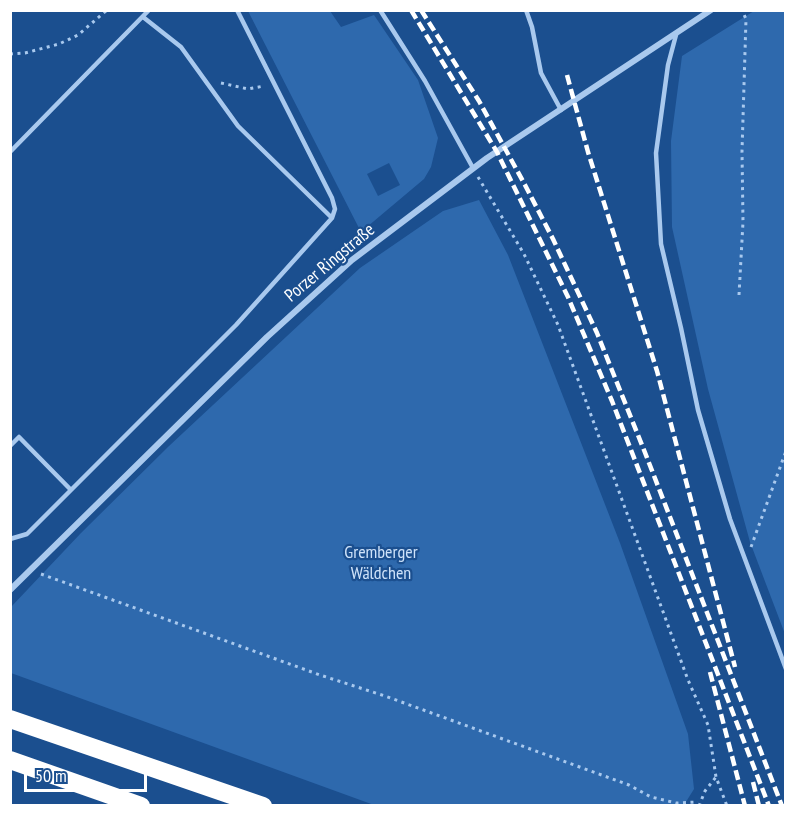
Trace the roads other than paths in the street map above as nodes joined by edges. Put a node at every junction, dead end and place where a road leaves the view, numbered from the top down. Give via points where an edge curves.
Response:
1 (149, 10) edge
2 (237, 10) edge
3 (380, 10) edge
4 (526, 10) edge
5 (711, 10) edge
6 (144, 16) junction
7 (676, 34) junction
8 (561, 110) junction
9 (10, 152) edge
10 (473, 168) junction
11 (332, 218) junction
12 (10, 446) edge
13 (71, 490) junction
14 (10, 539) edge
15 (10, 590) edge
16 (786, 669) edge
17 (10, 719) edge
18 (10, 760) edge
19 (141, 806) edge
20 (263, 806) edge

1 - 6 lane
2 - 11 lane via 332,198
3 - 10 lane
4 - 8 lane via 541,73
5 - 7 street, Porzer Ringstraße
6 - 9 lane
6 - 11 lane via 181,47 238,126
7 - 8 street, Porzer Ringstraße
7 - 16 lane via 656,153 661,244 698,410 730,519
8 - 10 street, Porzer Ringstraße
10 - 15 street, Porzer Ringstraße via 352,260 267,337
11 - 13 lane via 236,325
12 - 13 lane via 19,437
13 - 14 lane via 27,534
17 - 20 highway
18 - 19 highway

